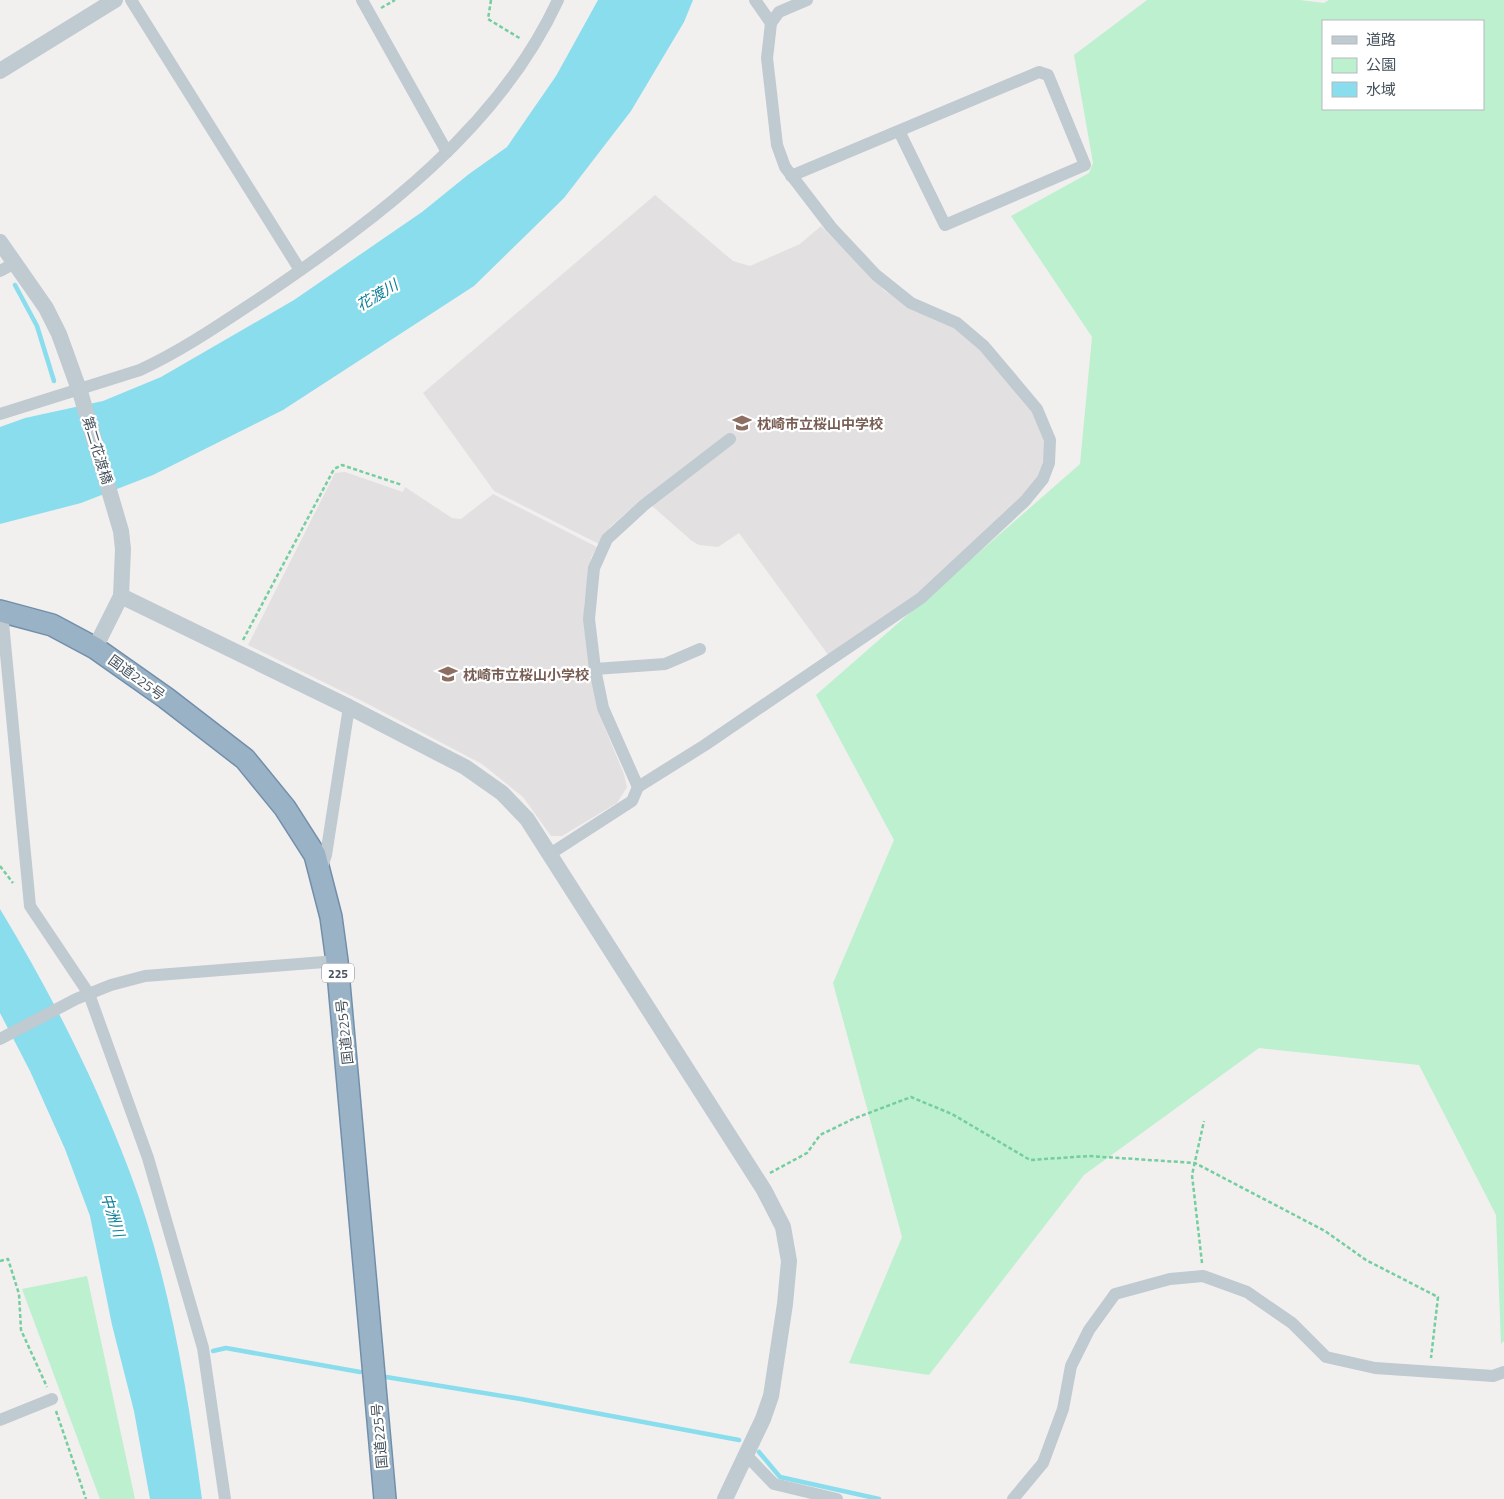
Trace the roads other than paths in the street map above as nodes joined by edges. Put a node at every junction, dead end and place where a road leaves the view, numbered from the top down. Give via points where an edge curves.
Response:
1 (115, 0) edge
2 (131, 0) edge
3 (362, 0) edge
4 (558, 0) edge
5 (755, 0) edge
6 (807, 0) edge
7 (771, 22) junction
8 (0, 71) edge
9 (899, 131) junction
10 (447, 152) junction
11 (791, 176) junction
12 (0, 242) edge
13 (15, 262) junction
14 (300, 270) junction
15 (0, 271) edge
16 (80, 392) junction
17 (0, 414) edge
18 (730, 439) dead end
19 (121, 596) junction
20 (1, 612) edge
21 (95, 648) junction
22 (700, 649) dead end
23 (594, 669) junction
24 (5, 700) edge
25 (349, 707) junction
26 (638, 787) junction
27 (550, 854) junction
28 (320, 874) junction
29 (336, 962) junction
30 (89, 994) junction
31 (0, 1039) edge
32 (1504, 1372) edge
33 (52, 1399) dead end
34 (0, 1420) edge
35 (746, 1455) junction
36 (225, 1499) edge
37 (385, 1499) edge
38 (725, 1499) edge
39 (837, 1499) edge
40 (1013, 1499) edge

1 - 8 street
2 - 14 street
3 - 10 street
4 - 10 street via 533,46 492,103
5 - 7 street
6 - 7 street via 779,12
7 - 11 street via 767,58 777,145
9 - 9 street via 1039,72 1048,75 1085,165 945,225
9 - 11 street
10 - 14 street via 398,196
11 - 26 street via 831,227 888,286 911,303 957,323 984,346 1045,423 1050,440 1049,463 1043,479 1025,501 921,598
12 - 13 street, 第二花渡橋
13 - 15 street
13 - 16 street, 第二花渡橋 via 55,325
14 - 16 street via 188,346 140,370
16 - 17 street
16 - 19 street, 第二花渡橋 via 116,511 123,548
18 - 23 street via 644,505 607,539 594,568 591,588 589,619
19 - 21 street
19 - 25 street
20 - 21 highway, 国道225号 / 225 via 52,625
20 - 24 street
21 - 28 highway, 国道225号 / 225 via 245,758 285,808 315,855
22 - 23 street via 665,664
23 - 26 street via 603,708
24 - 30 street via 30,906
25 - 27 street via 465,768 502,793 527,819
25 - 28 street via 326,856
26 - 27 street via 632,801
27 - 35 street via 758,1179 783,1228 789,1261 771,1396
28 - 29 highway, 国道225号 / 225 via 331,917
29 - 30 street via 145,976
29 - 37 highway, 国道225号 / 225
30 - 31 street
30 - 36 street via 148,1158 203,1348
32 - 40 street via 1493,1376 1375,1368 1326,1357 1292,1323 1247,1292 1204,1276 1170,1279 1115,1294 1089,1330 1071,1366 1063,1409 1043,1463
33 - 34 street
35 - 38 street
35 - 39 street via 774,1484

